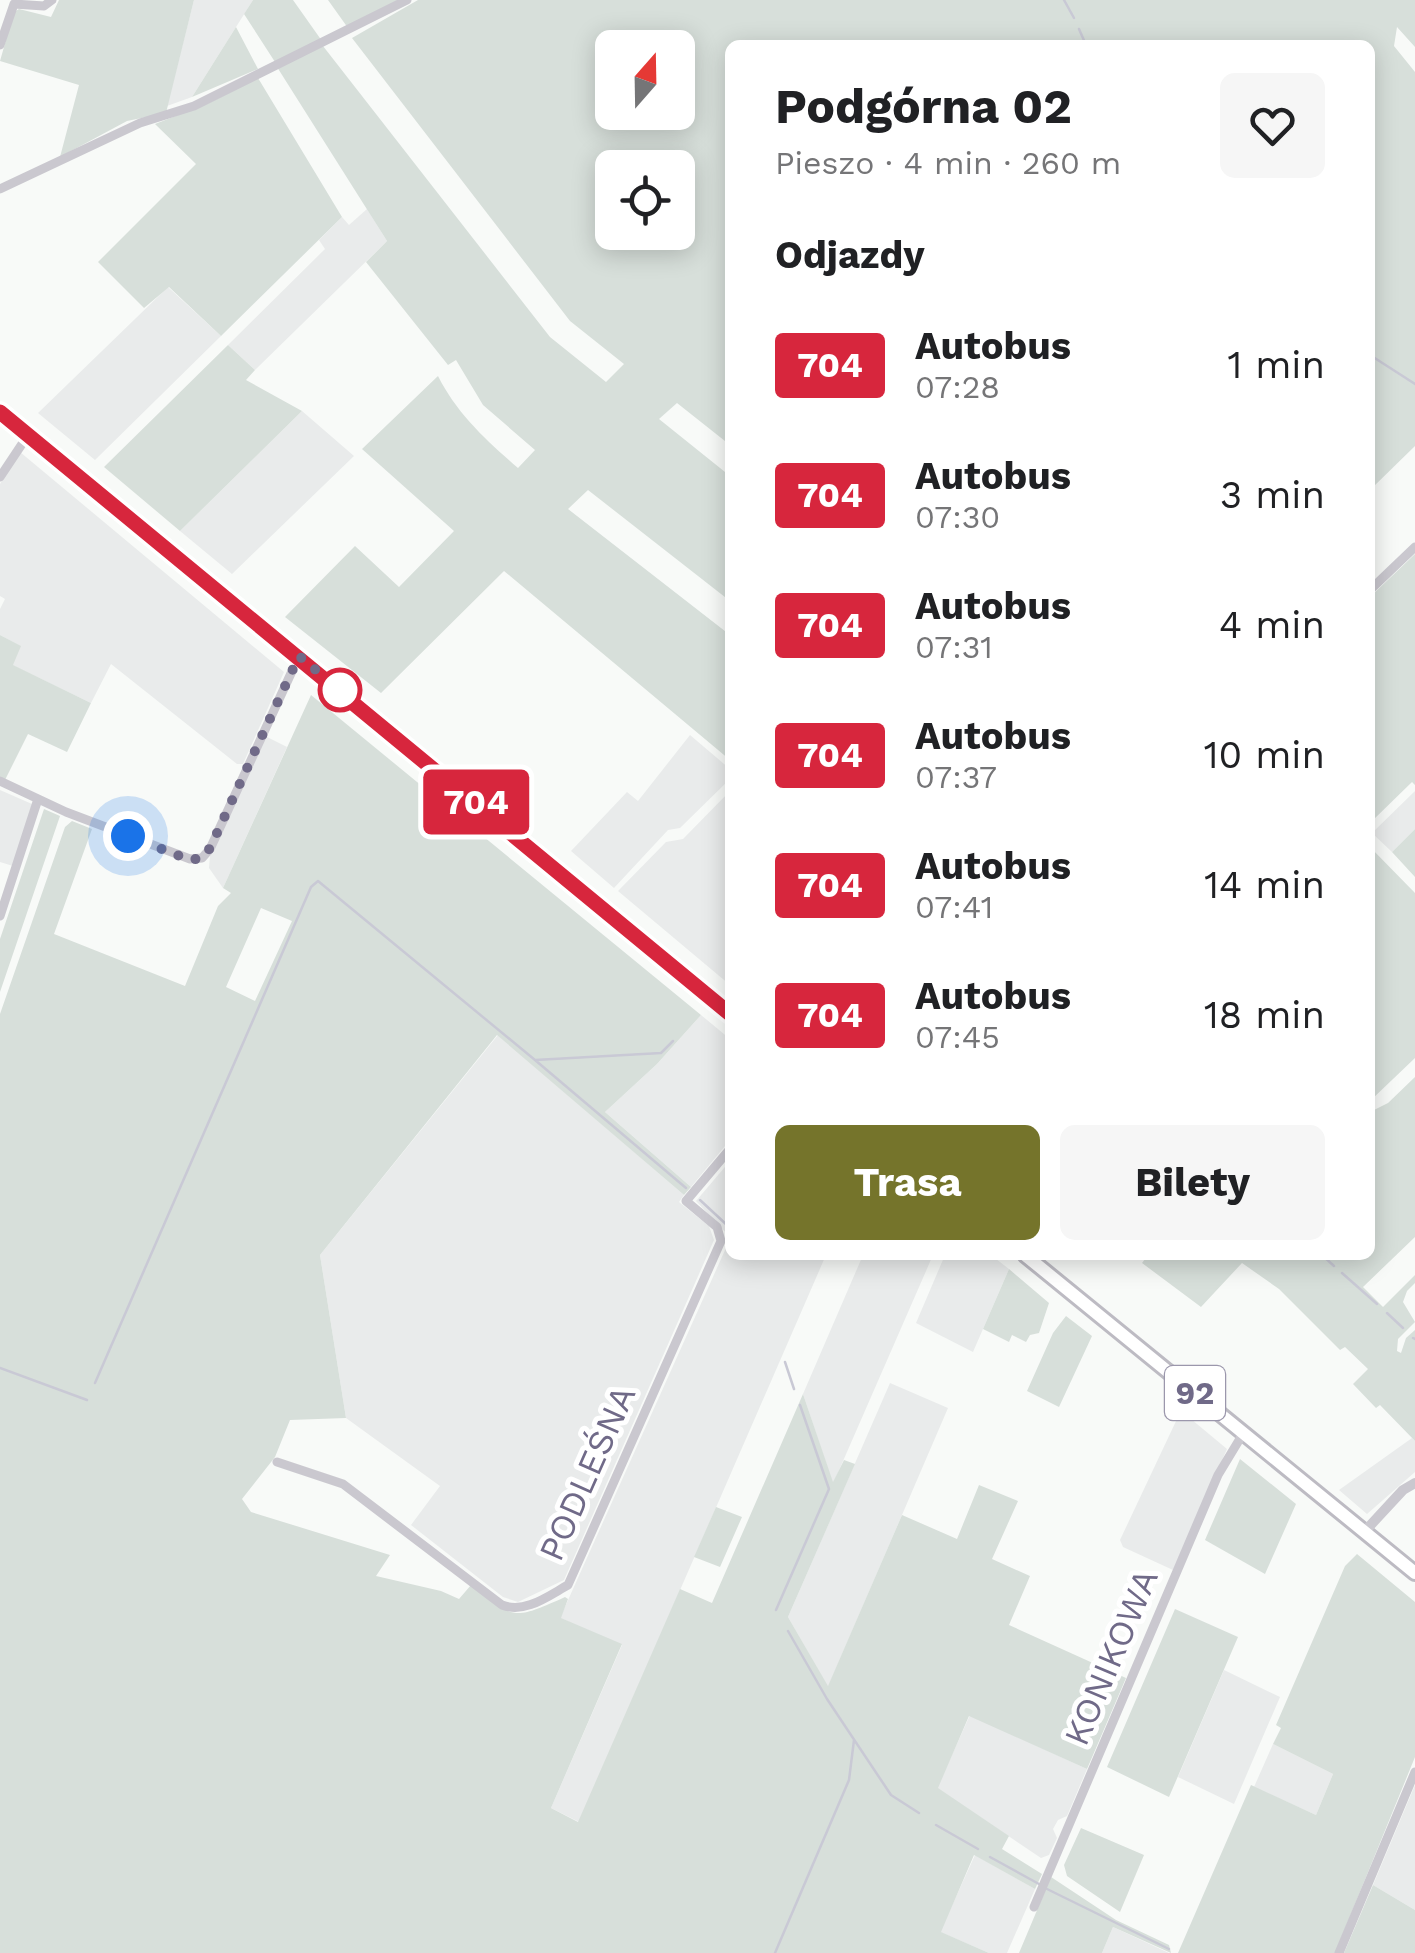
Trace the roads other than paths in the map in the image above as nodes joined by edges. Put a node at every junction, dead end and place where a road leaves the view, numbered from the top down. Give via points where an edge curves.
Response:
1 (52, 0) edge
2 (408, 0) edge
3 (0, 45) edge
4 (1, 185) edge
5 (0, 412) edge
6 (28, 435) junction
7 (0, 477) edge
8 (1415, 548) edge
9 (1375, 585) edge
10 (299, 656) junction
11 (0, 781) edge
12 (38, 799) junction
13 (0, 916) edge
14 (725, 1010) edge
15 (725, 1155) edge
16 (1031, 1260) edge
17 (1244, 1432) junction
18 (278, 1462) dead end
19 (1415, 1483) edge
20 (1366, 1530) junction
21 (1415, 1573) edge
22 (1415, 1772) edge
23 (1034, 1907) dead end
24 (1339, 1953) edge

1 - 3 street via 44,6 14,4
2 - 4 street via 194,106
5 - 6 main road
6 - 7 street
6 - 10 main road
8 - 9 street
10 - 12 street via 202,858 190,860
10 - 14 main road
11 - 12 street
12 - 13 street
15 - 18 street, PODLEŚNA via 686,1202 717,1227 721,1241 568,1585 530,1605 502,1605 343,1484
16 - 17 main road, 92
17 - 20 main road, 92
17 - 23 street, KONIKOWA via 1218,1475
19 - 20 street
20 - 21 main road, 92
22 - 24 street

